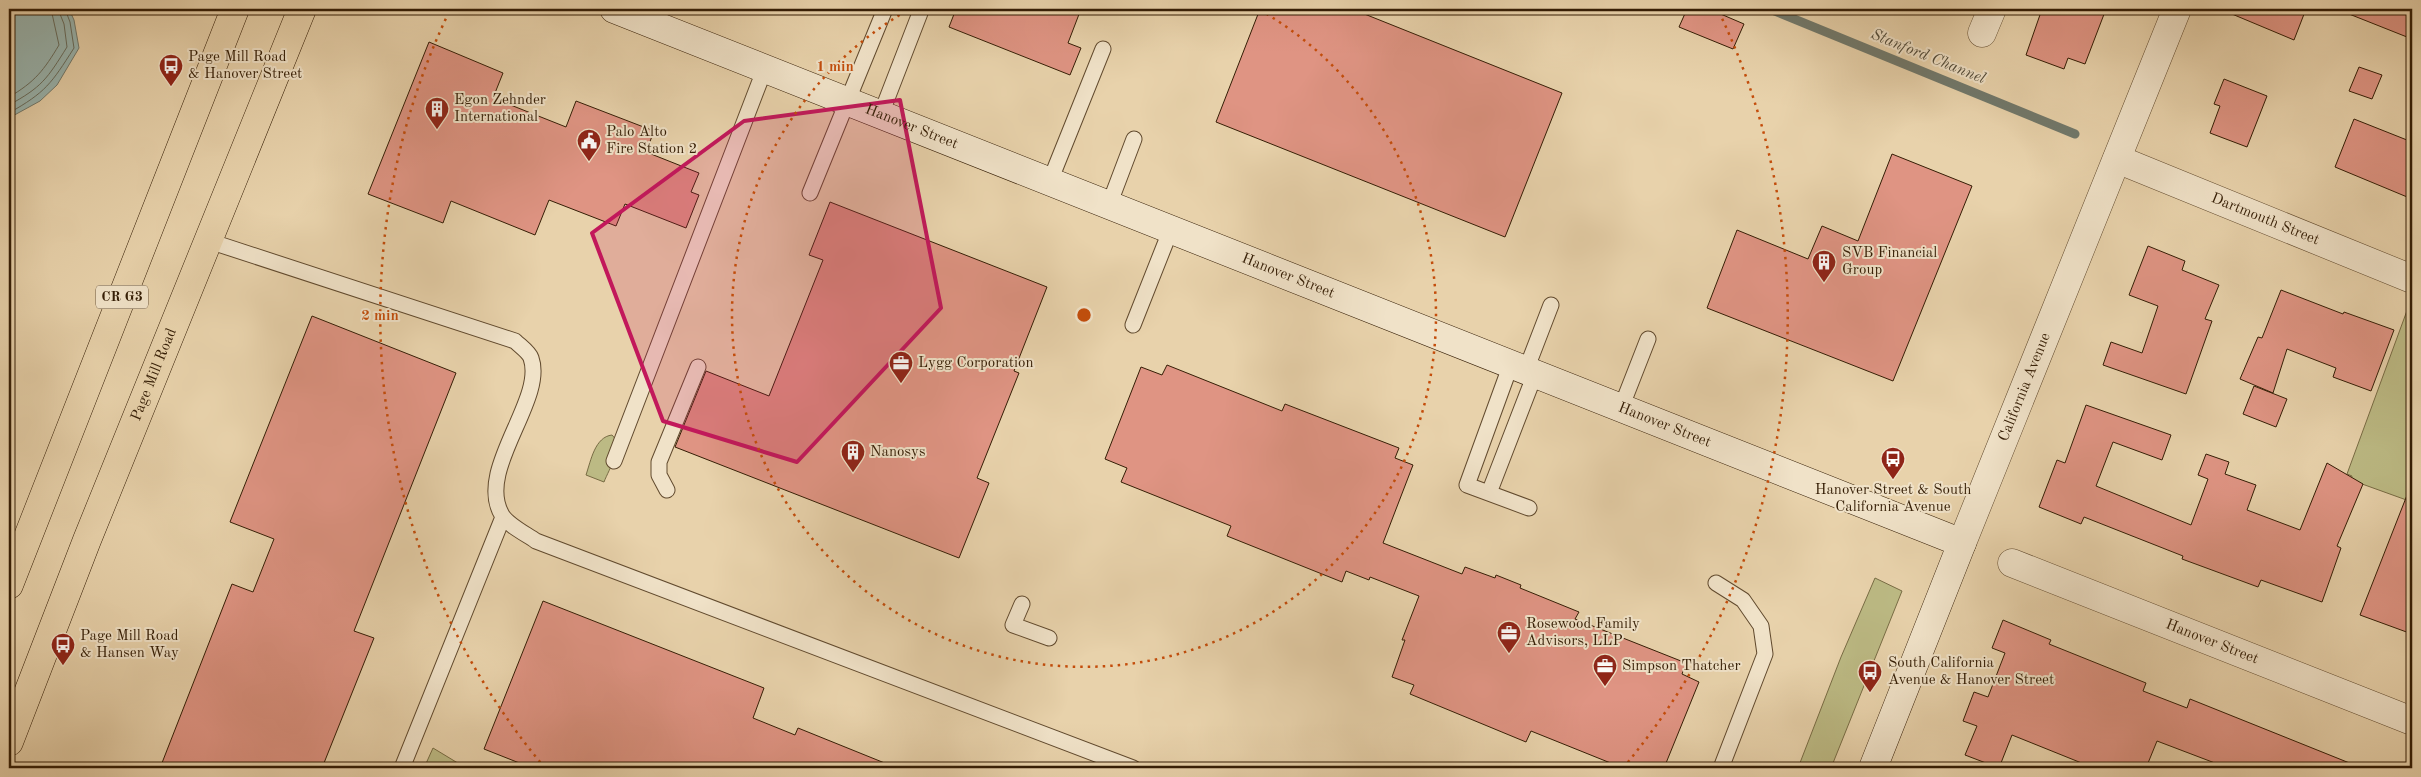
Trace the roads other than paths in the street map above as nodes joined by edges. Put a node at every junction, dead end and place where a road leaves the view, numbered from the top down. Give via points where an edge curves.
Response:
1 (235, 9) edge
2 (302, 9) edge
3 (614, 9) edge
4 (884, 9) edge
5 (2177, 9) edge
6 (920, 13) dead end
7 (1103, 49) dead end
8 (765, 68) junction
9 (847, 100) junction
10 (881, 114) junction
11 (1134, 139) dead end
12 (2118, 160) junction
13 (1050, 181) junction
14 (810, 193) dead end
15 (1109, 204) junction
16 (1171, 229) junction
17 (209, 241) junction
18 (2412, 279) edge
19 (1551, 305) dead end
20 (1133, 325) dead end
21 (1648, 339) dead end
22 (698, 367) dead end
23 (1524, 370) junction
24 (1621, 408) junction
25 (614, 461) dead end
26 (667, 490) dead end
27 (1489, 493) junction
28 (1529, 508) dead end
29 (503, 517) junction
30 (1962, 543) junction
31 (2012, 563) dead end
32 (1716, 583) dead end
33 (9, 585) edge
34 (1022, 604) dead end
35 (1048, 638) dead end
36 (2412, 721) edge
37 (9, 742) edge
38 (402, 768) edge
39 (1133, 768) edge
40 (1721, 768) edge
41 (1873, 768) edge

1 - 33 main road, CR G3
2 - 17 main road, Page Mill Road
3 - 8 street, Hanover Street
4 - 9 lane
5 - 12 street, California Avenue
6 - 10 lane
7 - 13 lane
8 - 9 street, Hanover Street
8 - 25 lane
9 - 10 street, Hanover Street
9 - 14 lane
10 - 13 street, Hanover Street
11 - 15 lane
12 - 18 street, Dartmouth Street
12 - 30 street, California Avenue
13 - 15 street, Hanover Street
15 - 16 street, Hanover Street
16 - 20 lane
16 - 23 street, Hanover Street
17 - 29 lane via 515,341 531,357 533,380 500,469 494,496
17 - 37 main road, Page Mill Road
19 - 23 lane
21 - 24 lane
22 - 26 lane via 659,462 660,475
23 - 24 street, Hanover Street
23 - 27 lane
23 - 27 lane via 1467,484
24 - 30 street, Hanover Street
27 - 28 lane
29 - 38 lane
29 - 39 lane via 536,541
30 - 41 street, California Avenue
31 - 36 street, Hanover Street
32 - 40 lane via 1743,600 1761,626 1765,654
34 - 35 lane via 1014,625

